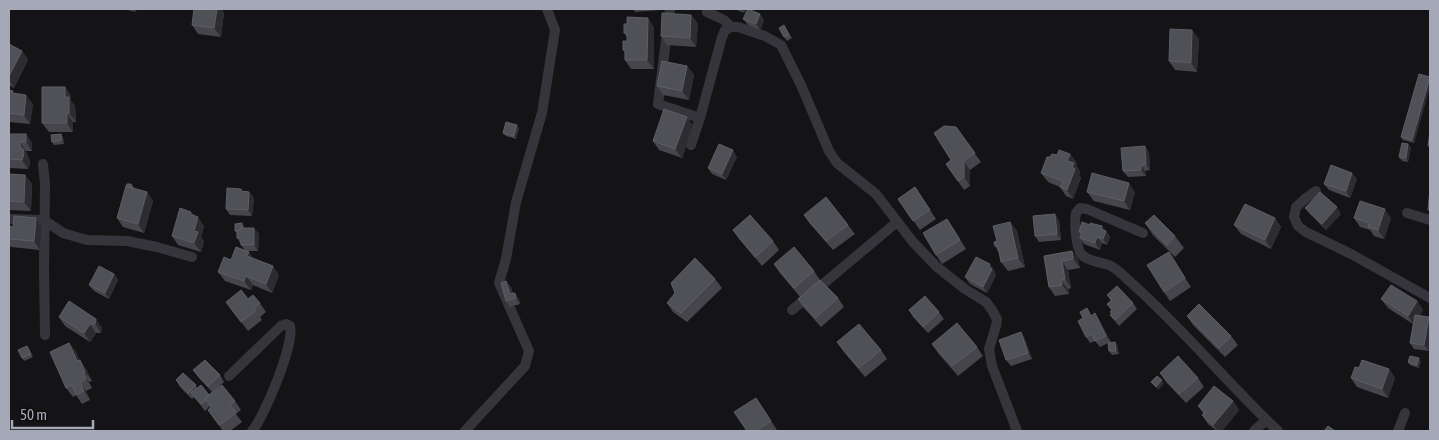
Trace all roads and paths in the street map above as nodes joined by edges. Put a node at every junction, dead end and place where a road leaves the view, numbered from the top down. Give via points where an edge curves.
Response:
1 (547, 9) edge
2 (670, 9) edge
3 (706, 9) edge
4 (731, 27) junction
5 (700, 118) junction
6 (691, 145) dead end
7 (43, 164) dead end
8 (1316, 191) dead end
9 (1407, 214) dead end
10 (9, 219) edge
11 (44, 220) junction
12 (1430, 220) edge
13 (897, 222) junction
14 (1143, 233) edge
15 (192, 257) dead end
16 (1430, 298) edge
17 (792, 310) dead end
18 (45, 335) dead end
19 (228, 376) dead end
20 (1405, 412) dead end
21 (1266, 420) junction
22 (252, 431) edge
23 (466, 431) edge
24 (1017, 431) edge
25 (1254, 431) edge
26 (1278, 431) edge
27 (1398, 431) edge

1 - 23 street via 555,30 542,113 516,202 499,283 529,351 525,366
2 - 5 street via 658,104
3 - 4 street
4 - 5 street via 722,37
4 - 13 street via 765,36 781,45 829,151 837,163 876,194
5 - 6 street
7 - 11 street
8 - 16 street via 1296,207 1294,217 1298,226
9 - 12 street
10 - 11 street
11 - 15 street via 63,233 87,240 157,247
11 - 18 street
13 - 17 street
13 - 24 street via 937,267 986,302 992,310 997,319 989,349 992,366
14 - 21 street via 1087,209 1080,208 1076,213 1081,254 1111,266 1128,279
19 - 22 street via 281,326 290,326 285,356 262,416
20 - 27 street
21 - 25 street
21 - 26 street

